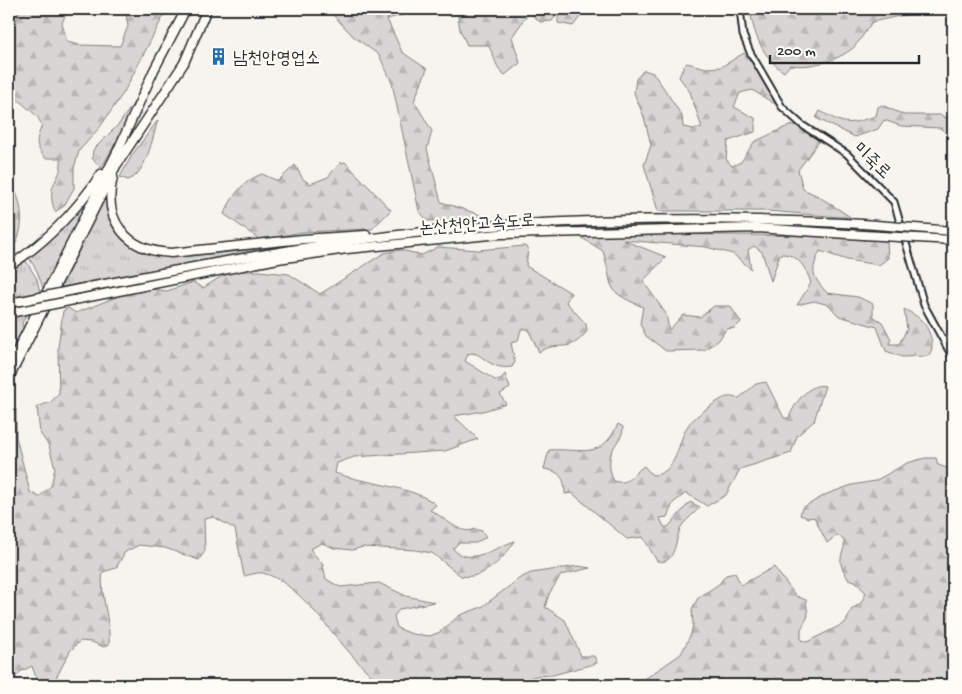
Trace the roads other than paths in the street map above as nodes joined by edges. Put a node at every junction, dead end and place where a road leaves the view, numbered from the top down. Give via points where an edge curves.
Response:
1 (186, 9) edge
2 (206, 9) edge
3 (740, 9) edge
4 (118, 150) junction
5 (116, 166) junction
6 (953, 231) edge
7 (420, 233) junction
8 (953, 240) edge
9 (9, 266) edge
10 (9, 303) edge
11 (12, 313) edge
12 (953, 358) edge
13 (9, 367) edge
14 (9, 378) edge

1 - 4 highway
2 - 5 highway via 184,63
3 - 12 street, 미죽로 via 743,34 750,52 782,107 802,125 847,154 894,202 924,304
4 - 9 highway via 92,188 59,226
4 - 13 highway
5 - 7 highway via 110,196 115,221 129,240 151,251 171,253 329,237
5 - 14 highway
6 - 7 highway, 논산천안고속도로, bridge via 863,224 652,219 490,226
7 - 10 highway, 논산천안고속도로, bridge via 281,252
8 - 11 highway, 논산천안고속도로, bridge via 756,228 500,234 278,259

